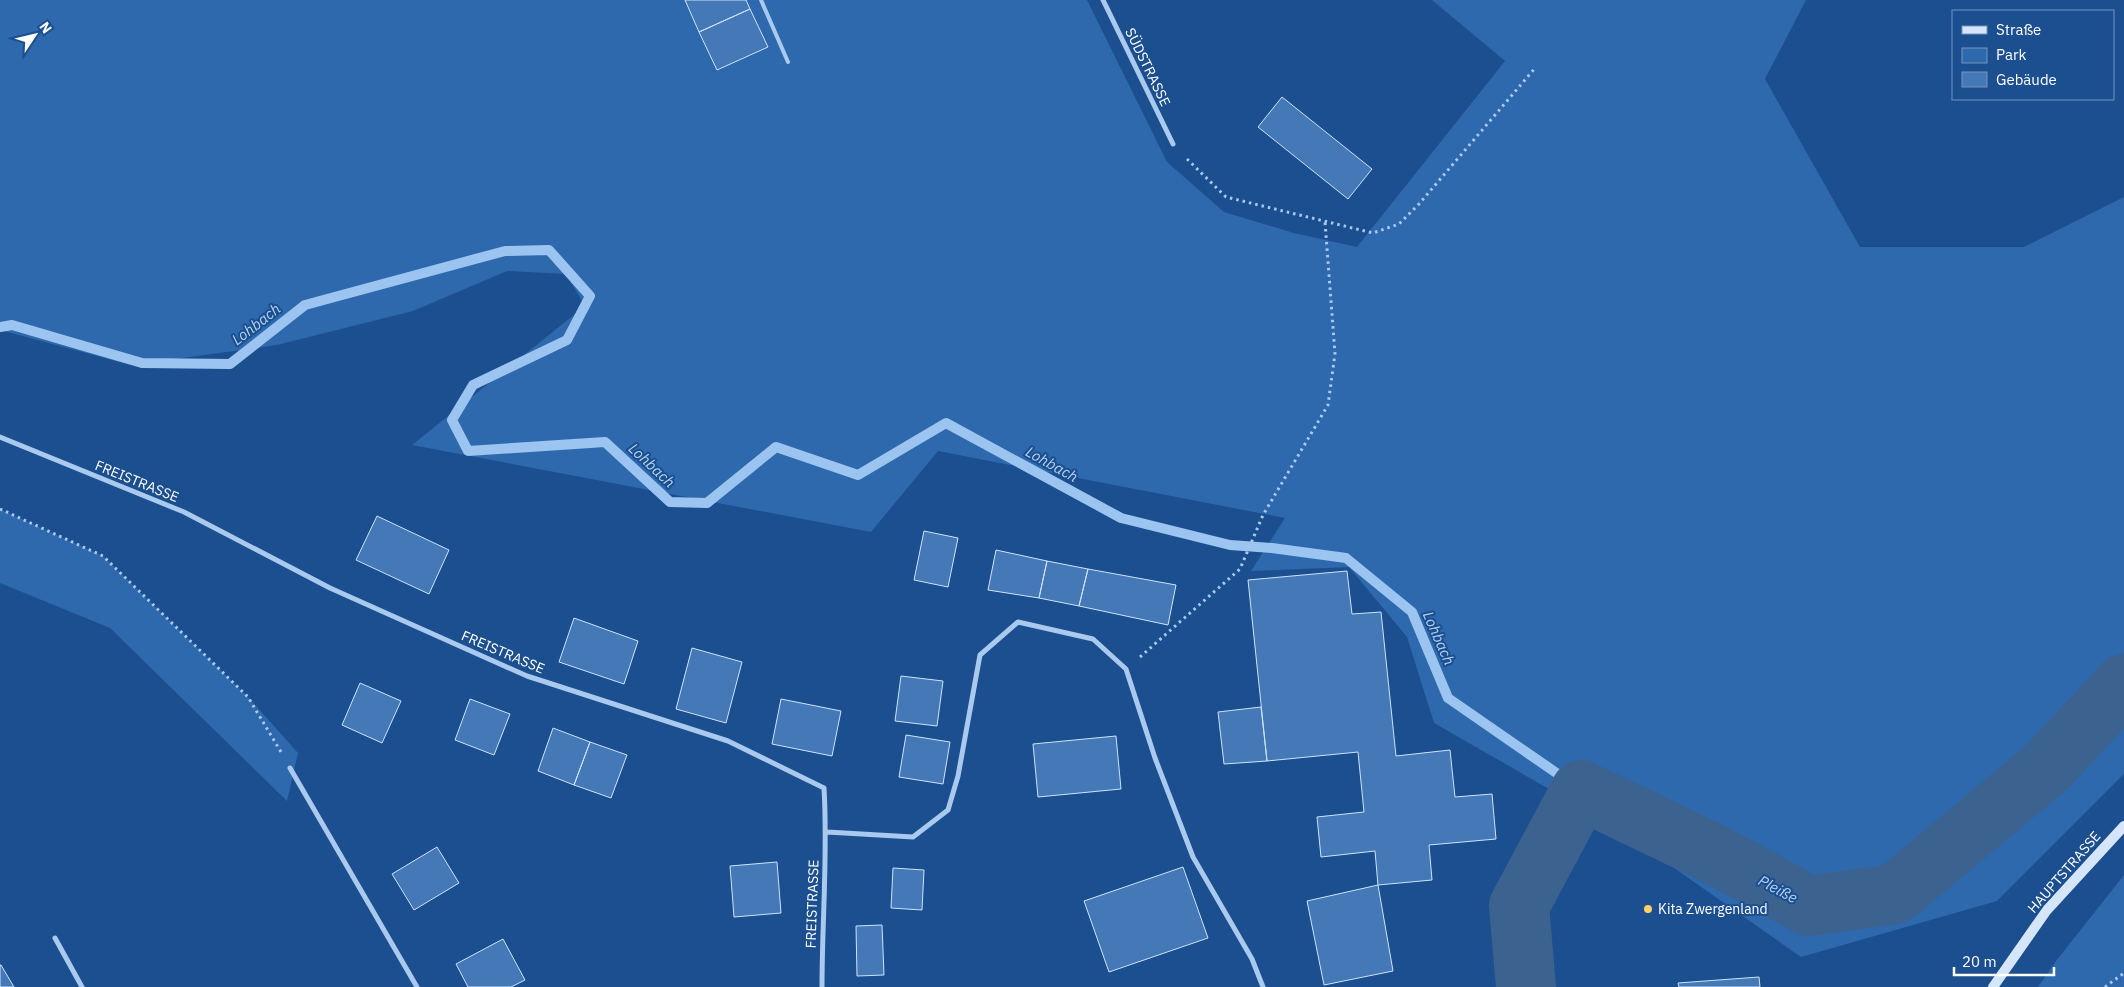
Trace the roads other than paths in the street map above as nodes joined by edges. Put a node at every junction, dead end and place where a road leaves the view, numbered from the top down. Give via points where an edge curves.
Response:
1 (761, 0) edge
2 (1103, 0) edge
3 (788, 62) dead end
4 (1173, 144) road end
5 (0, 437) edge
6 (290, 768) road end
7 (2124, 826) edge
8 (826, 832) junction
9 (55, 938) dead end
10 (82, 987) edge
11 (417, 987) edge
12 (822, 987) edge
13 (1263, 987) edge
14 (1993, 987) edge

1 - 3 lane
2 - 4 street, SÜDSTRASSE
5 - 8 street, FREISTRASSE via 184,512 330,588 527,676 728,741 824,788
6 - 11 street
7 - 14 main road, HAUPTSTRASSE via 2047,910
8 - 12 street, FREISTRASSE
8 - 13 street via 914,836 948,810 958,776 980,655 1018,622 1093,639 1126,669 1193,858 1252,959
9 - 10 street

